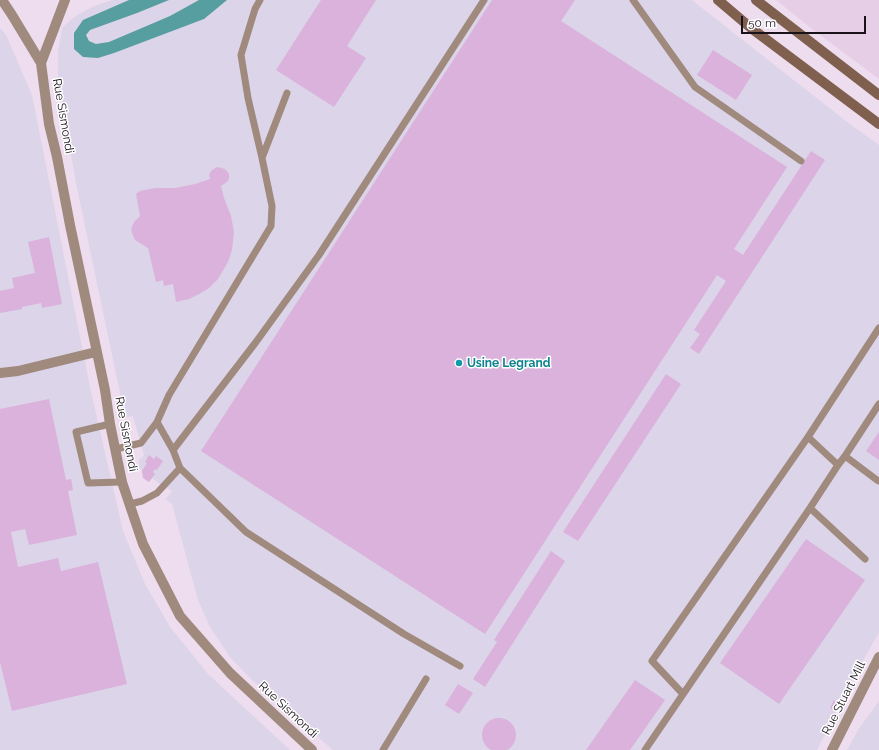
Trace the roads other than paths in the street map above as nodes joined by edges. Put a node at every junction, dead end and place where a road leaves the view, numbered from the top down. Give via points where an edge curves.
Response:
1 (2, 0) edge
2 (65, 0) edge
3 (260, 0) edge
4 (484, 0) edge
5 (632, 0) edge
6 (718, 0) edge
7 (756, 0) edge
8 (41, 63) junction
9 (287, 93) dead end
10 (879, 94) edge
11 (879, 124) edge
12 (262, 158) junction
13 (801, 161) dead end
14 (879, 328) edge
15 (96, 352) junction
16 (0, 373) edge
17 (879, 404) edge
18 (157, 422) junction
19 (110, 424) junction
20 (808, 437) junction
21 (116, 450) junction
22 (173, 450) junction
23 (845, 456) junction
24 (838, 465) junction
25 (180, 468) junction
26 (879, 480) edge
27 (122, 482) junction
28 (130, 504) junction
29 (810, 508) junction
30 (865, 559) dead end
31 (878, 661) edge
32 (460, 666) dead end
33 (426, 679) dead end
34 (683, 694) junction
35 (312, 750) edge
36 (383, 750) edge
37 (644, 750) edge
38 (832, 750) edge

1 - 8 street, Rue Sismondi
2 - 8 street, Rue Sismondi
3 - 12 lane via 241,55
4 - 22 lane via 319,255
5 - 13 lane via 695,87
6 - 11 main road via 751,28
7 - 10 main road
8 - 15 street, Rue Sismondi via 49,124
9 - 12 lane
12 - 18 lane via 272,206 271,226 169,395
14 - 20 lane
15 - 16 street
15 - 19 street, Rue Sismondi
17 - 23 lane
18 - 21 lane via 141,443
18 - 22 lane
19 - 21 street, Rue Sismondi
19 - 27 lane via 76,432 88,484
20 - 24 lane
20 - 34 lane via 652,661
21 - 27 street, Rue Sismondi
22 - 25 lane
23 - 24 lane
23 - 26 lane
24 - 29 lane
25 - 28 lane via 157,493
25 - 32 lane via 246,532 404,634
27 - 28 street, Rue Sismondi
28 - 35 street, Rue Sismondi via 143,544 180,616 230,673
29 - 30 lane
29 - 34 lane
31 - 38 street, Rue Stuart Mill
33 - 36 lane
34 - 37 lane

